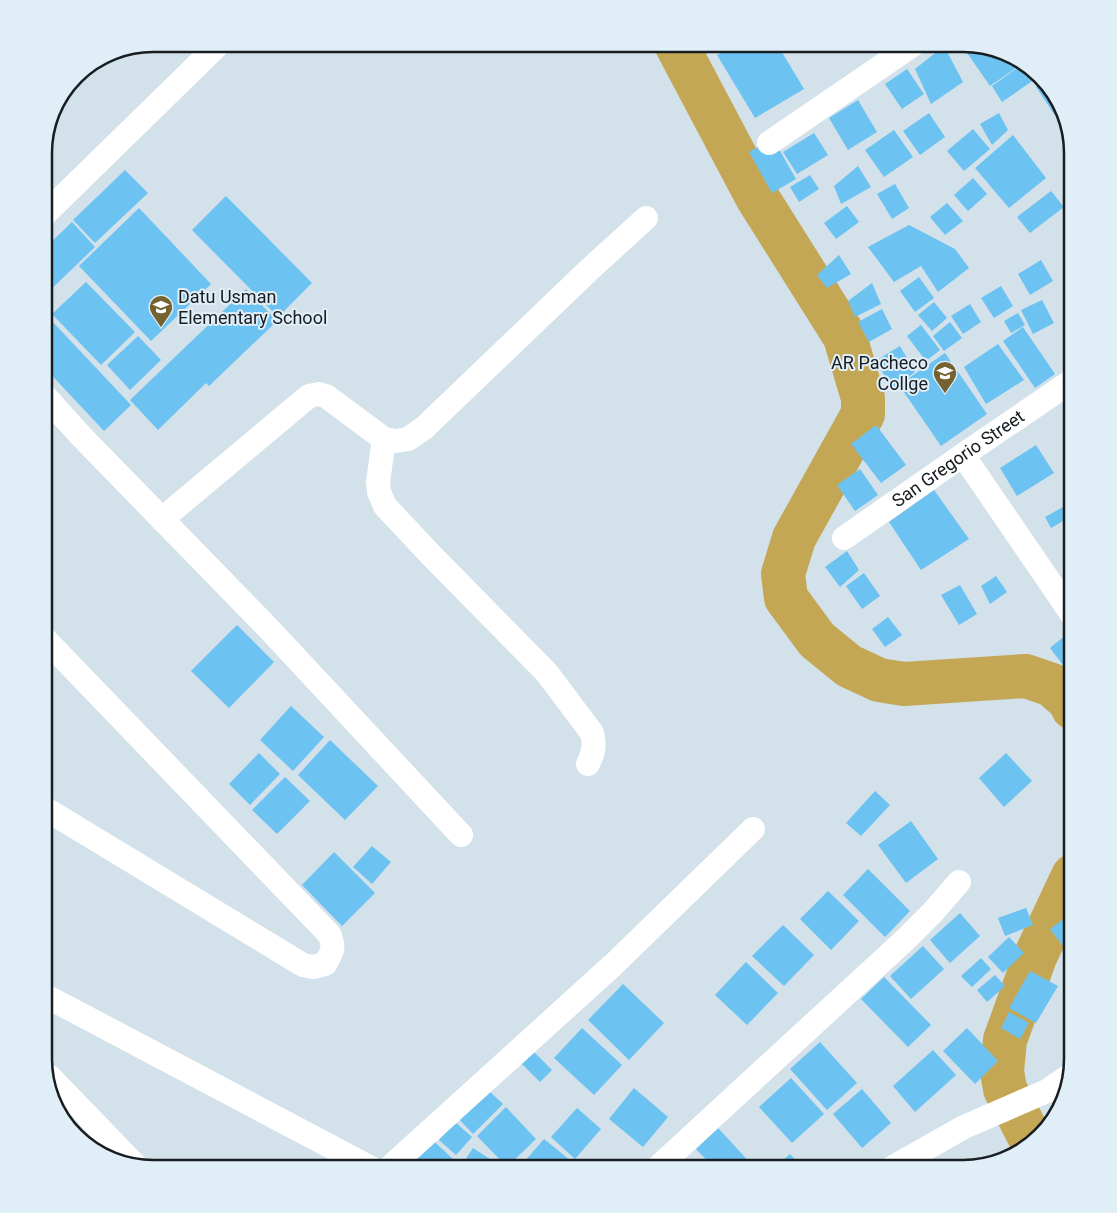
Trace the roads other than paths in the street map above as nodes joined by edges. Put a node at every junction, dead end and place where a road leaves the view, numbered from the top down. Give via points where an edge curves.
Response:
1 (211, 52) edge
2 (901, 53) edge
3 (769, 142) dead end
4 (53, 207) edge
5 (646, 218) dead end
6 (1064, 386) edge
7 (53, 405) edge
8 (384, 439) junction
9 (963, 455) junction
10 (162, 519) junction
11 (844, 538) dead end
12 (1064, 603) edge
13 (52, 647) edge
14 (588, 764) dead end
15 (52, 817) edge
16 (753, 829) dead end
17 (461, 835) dead end
18 (959, 882) dead end
19 (52, 999) edge
20 (55, 1081) edge
21 (1062, 1081) edge
22 (127, 1157) edge
23 (356, 1160) edge
24 (398, 1160) edge
25 (666, 1160) edge
26 (906, 1160) edge

1 - 4 street
2 - 3 street
5 - 8 street via 424,428 408,439
6 - 9 street, San Gregorio Street
7 - 10 street
8 - 10 street via 326,396 309,396
8 - 14 street via 378,482 386,506 547,673 592,733 593,752
9 - 11 street, San Gregorio Street
9 - 12 street
10 - 17 street
13 - 15 street via 329,934 333,950 325,964 303,965
16 - 24 street via 613,965
18 - 25 street via 906,939
19 - 23 street
20 - 22 street
21 - 26 street via 1047,1091 964,1127

